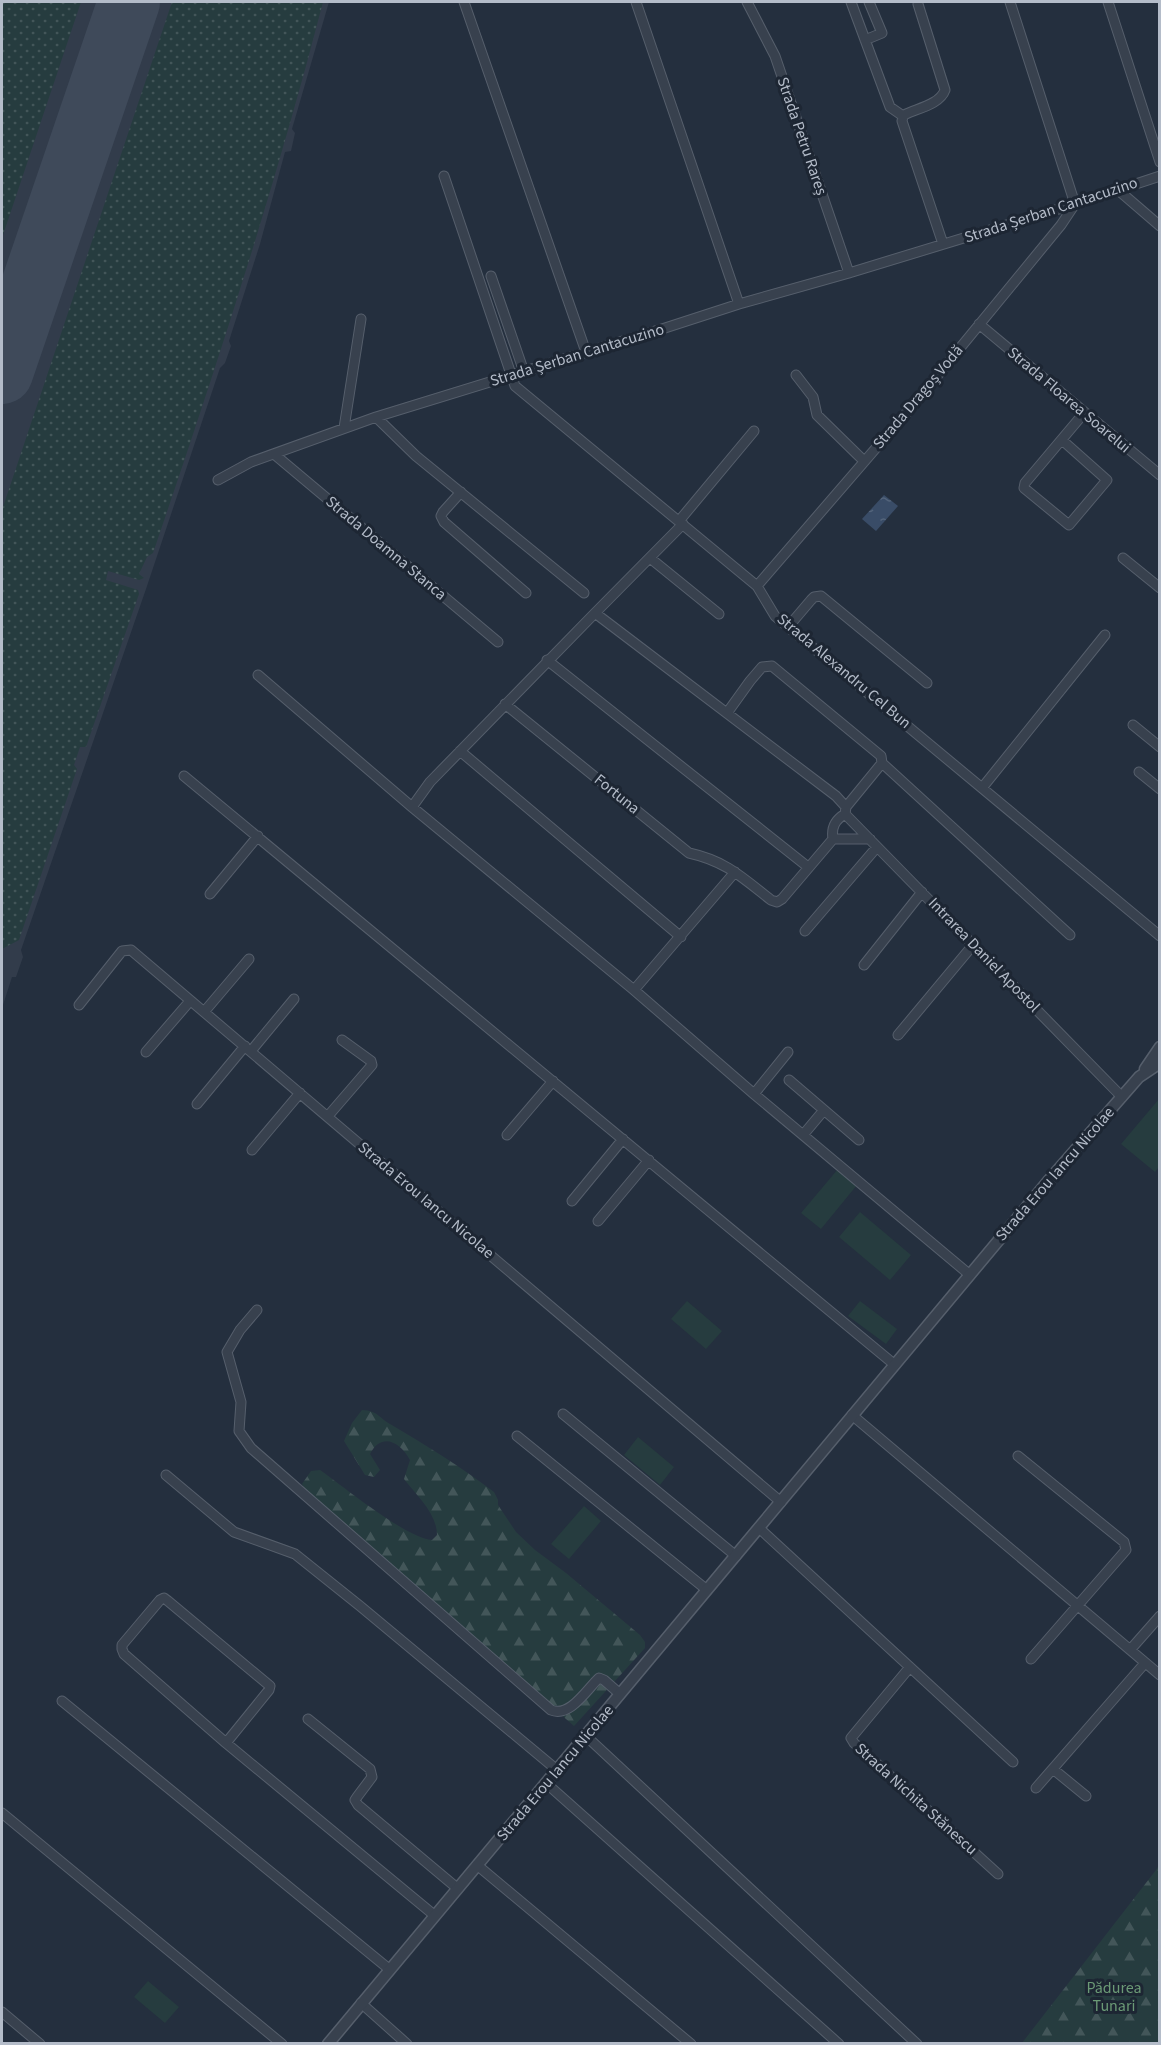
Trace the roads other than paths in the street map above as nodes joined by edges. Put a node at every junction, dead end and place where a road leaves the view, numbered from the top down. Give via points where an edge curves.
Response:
1 (464, 2) edge
2 (636, 2) edge
3 (747, 2) edge
4 (851, 2) edge
5 (870, 2) edge
6 (1010, 2) edge
7 (1108, 2) edge
8 (918, 4) dead end
9 (865, 40) junction
10 (903, 116) junction
11 (1160, 162) edge
12 (444, 176) dead end
13 (1160, 176) edge
14 (1117, 189) junction
15 (1075, 204) junction
16 (1160, 226) edge
17 (943, 244) junction
18 (849, 273) junction
19 (491, 276) dead end
20 (737, 299) junction
21 (361, 319) dead end
22 (979, 324) junction
23 (586, 352) junction
24 (524, 372) junction
25 (511, 375) junction
26 (796, 375) dead end
27 (1084, 413) junction
28 (376, 417) junction
29 (344, 428) junction
30 (754, 431) dead end
31 (1062, 440) junction
32 (274, 454) junction
33 (864, 461) junction
34 (1160, 475) edge
35 (218, 480) dead end
36 (461, 492) junction
37 (681, 523) junction
38 (650, 558) junction
39 (1123, 558) dead end
40 (757, 585) junction
41 (1160, 588) edge
42 (526, 593) dead end
43 (584, 593) dead end
44 (595, 613) junction
45 (719, 614) dead end
46 (788, 627) junction
47 (1105, 635) dead end
48 (498, 642) dead end
49 (547, 660) junction
50 (258, 675) dead end
51 (927, 683) dead end
52 (505, 704) junction
53 (727, 713) junction
54 (1133, 725) dead end
55 (1160, 747) edge
56 (460, 751) junction
57 (882, 763) junction
58 (1139, 772) dead end
59 (184, 776) dead end
60 (982, 788) junction
61 (1160, 789) edge
62 (412, 807) junction
63 (845, 810) junction
64 (258, 836) junction
65 (833, 839) junction
66 (870, 839) junction
67 (877, 847) junction
68 (808, 867) junction
69 (735, 872) junction
70 (922, 892) junction
71 (210, 894) dead end
72 (805, 931) dead end
73 (1070, 934) dead end
74 (1160, 936) edge
75 (681, 937) junction
76 (974, 945) junction
77 (249, 959) dead end
78 (864, 965) dead end
79 (634, 990) junction
80 (294, 999) dead end
81 (190, 1001) junction
82 (79, 1005) dead end
83 (204, 1012) junction
84 (898, 1035) dead end
85 (342, 1040) dead end
86 (1160, 1048) edge
87 (248, 1049) junction
88 (146, 1052) dead end
89 (788, 1052) dead end
90 (1160, 1054) edge
91 (1160, 1063) edge
92 (1142, 1074) junction
93 (789, 1080) dead end
94 (553, 1081) junction
95 (300, 1092) junction
96 (754, 1094) junction
97 (1122, 1097) junction
98 (197, 1104) dead end
99 (824, 1110) junction
100 (328, 1116) junction
101 (507, 1135) dead end
102 (803, 1135) junction
103 (623, 1139) junction
104 (859, 1140) dead end
105 (252, 1150) dead end
106 (649, 1160) junction
107 (572, 1201) dead end
108 (598, 1221) dead end
109 (970, 1275) junction
110 (257, 1311) dead end
111 (895, 1365) junction
112 (563, 1414) dead end
113 (852, 1415) junction
114 (517, 1436) dead end
115 (1018, 1456) dead end
116 (166, 1475) dead end
117 (781, 1502) junction
118 (759, 1528) junction
119 (736, 1556) junction
120 (707, 1590) junction
121 (1077, 1606) junction
122 (1160, 1616) edge
123 (1130, 1650) junction
124 (1031, 1659) dead end
125 (1144, 1663) junction
126 (910, 1667) junction
127 (1160, 1675) edge
128 (620, 1694) junction
129 (62, 1701) dead end
130 (308, 1719) dead end
131 (586, 1736) junction
132 (226, 1743) junction
133 (1013, 1762) dead end
134 (1053, 1769) junction
135 (556, 1770) junction
136 (546, 1783) junction
137 (1036, 1788) dead end
138 (1086, 1796) dead end
139 (2, 1812) edge
140 (477, 1865) junction
141 (998, 1874) dead end
142 (457, 1888) junction
143 (434, 1916) junction
144 (389, 1969) junction
145 (361, 2003) junction
146 (2, 2012) edge
147 (40, 2043) edge
148 (282, 2043) edge
149 (328, 2043) edge
150 (407, 2043) edge
151 (691, 2043) edge
152 (839, 2043) edge
153 (917, 2043) edge

1 - 23 street
2 - 20 street
3 - 18 street, Strada Petru Rareș via 775,56
4 - 9 street
5 - 9 street via 882,33
6 - 15 street
7 - 11 street
8 - 10 street via 945,90 938,100
9 - 10 street via 890,107
10 - 17 street, Strada Șerban Cantacuzino
12 - 25 street
13 - 14 street, Strada Șerban Cantacuzino
14 - 15 street, Strada Șerban Cantacuzino
14 - 16 street
15 - 17 street, Strada Șerban Cantacuzino
15 - 22 street, Strada Dragoș Vodă
17 - 18 street, Strada Șerban Cantacuzino
18 - 20 street, Strada Șerban Cantacuzino
19 - 24 street
20 - 23 street, Strada Șerban Cantacuzino
21 - 29 street
22 - 27 street, Strada Floarea Soarelui
22 - 33 street, Strada Dragoș Vodă
23 - 24 street, Strada Șerban Cantacuzino
24 - 25 street, Strada Șerban Cantacuzino
25 - 28 street, Strada Șerban Cantacuzino
25 - 37 street, Strada Alexandru Cel Bun via 515,386
26 - 33 street via 813,397 817,415
27 - 31 street
27 - 34 street, Strada Floarea Soarelui
28 - 29 street, Strada Șerban Cantacuzino
28 - 36 street
29 - 32 street, Strada Șerban Cantacuzino
30 - 37 street
31 - 31 street via 1024,488 1069,525 1107,480
32 - 35 street, Strada Șerban Cantacuzino
32 - 48 street, Strada Doamna Stanca
33 - 40 street, Strada Dragoș Vodă
36 - 42 street via 443,512 444,522
36 - 43 street
37 - 38 street
37 - 40 street, Strada Alexandru Cel Bun
38 - 44 street
38 - 45 street
39 - 41 street
40 - 46 street, Strada Alexandru Cel Bun via 775,616
44 - 49 street
44 - 53 street, Intrarea Daniel Apostol
46 - 51 street via 814,597 821,597
46 - 60 street, Strada Alexandru Cel Bun
47 - 60 street
49 - 52 street
49 - 68 street
50 - 62 street
52 - 56 street
52 - 69 street, Fortuna via 689,853 711,858
53 - 57 street via 762,667 772,666 881,756
53 - 63 street, Intrarea Daniel Apostol via 836,796
54 - 55 street
56 - 62 street
56 - 75 street
57 - 63 street
57 - 73 street
58 - 61 street
59 - 64 street
60 - 74 street, Strada Alexandru Cel Bun
62 - 79 street
63 - 65 street via 835,822
63 - 66 street, Intrarea Daniel Apostol
64 - 71 street
64 - 94 street
65 - 66 street
65 - 68 street
66 - 67 street, Intrarea Daniel Apostol
67 - 70 street, Intrarea Daniel Apostol
67 - 72 street
68 - 69 street, Fortuna via 777,902
69 - 75 street
70 - 76 street, Intrarea Daniel Apostol
70 - 78 street
75 - 79 street
76 - 84 street
76 - 97 street, Intrarea Daniel Apostol
77 - 83 street
79 - 96 street
80 - 87 street
81 - 82 street, Strada Erou Iancu Nicolae via 126,949
81 - 83 street, Strada Erou Iancu Nicolae
81 - 88 street
83 - 87 street, Strada Erou Iancu Nicolae
85 - 100 street via 372,1065
86 - 90 street, Strada Erou Iancu Nicolae
86 - 92 street, Strada Erou Iancu Nicolae
87 - 95 street, Strada Erou Iancu Nicolae
87 - 98 street
89 - 96 street
91 - 92 street, Strada Erou Iancu Nicolae
92 - 97 street, Strada Erou Iancu Nicolae
93 - 99 street
94 - 101 street
94 - 103 street
95 - 100 street, Strada Erou Iancu Nicolae
95 - 105 street
96 - 102 street
97 - 109 street, Strada Erou Iancu Nicolae
99 - 102 street
99 - 104 street
100 - 117 street, Strada Erou Iancu Nicolae
102 - 109 street
103 - 106 street
103 - 107 street
106 - 108 street
106 - 111 street
109 - 111 street, Strada Erou Iancu Nicolae
110 - 128 street via 227,1352 241,1402 239,1431 251,1448 551,1710 562,1712 571,1706 599,1678
111 - 113 street, Strada Erou Iancu Nicolae
112 - 119 street
113 - 117 street, Strada Erou Iancu Nicolae
113 - 121 street
114 - 120 street
115 - 121 street via 1126,1546
116 - 135 street via 234,1532 295,1554
117 - 118 street, Strada Erou Iancu Nicolae
118 - 119 street, Strada Erou Iancu Nicolae
118 - 126 street
119 - 120 street, Strada Erou Iancu Nicolae
120 - 128 street, Strada Erou Iancu Nicolae
121 - 123 street
121 - 124 street
122 - 123 street
123 - 125 street
125 - 127 street
125 - 134 street
126 - 133 street
126 - 141 street, Strada Nichita Stănescu via 851,1738
128 - 131 street, Strada Erou Iancu Nicolae
129 - 144 street
130 - 142 street via 372,1773 355,1800 358,1804
131 - 135 street, Strada Erou Iancu Nicolae
131 - 153 street
132 - 132 street via 270,1686 164,1598 122,1649
132 - 143 street
134 - 137 street
134 - 138 street
135 - 136 street, Strada Erou Iancu Nicolae
136 - 140 street, Strada Erou Iancu Nicolae
136 - 152 street
139 - 148 street
140 - 142 street, Strada Erou Iancu Nicolae
140 - 151 street
142 - 143 street, Strada Erou Iancu Nicolae
143 - 144 street, Strada Erou Iancu Nicolae
144 - 145 street, Strada Erou Iancu Nicolae
145 - 149 street, Strada Erou Iancu Nicolae
145 - 150 street
146 - 147 street

